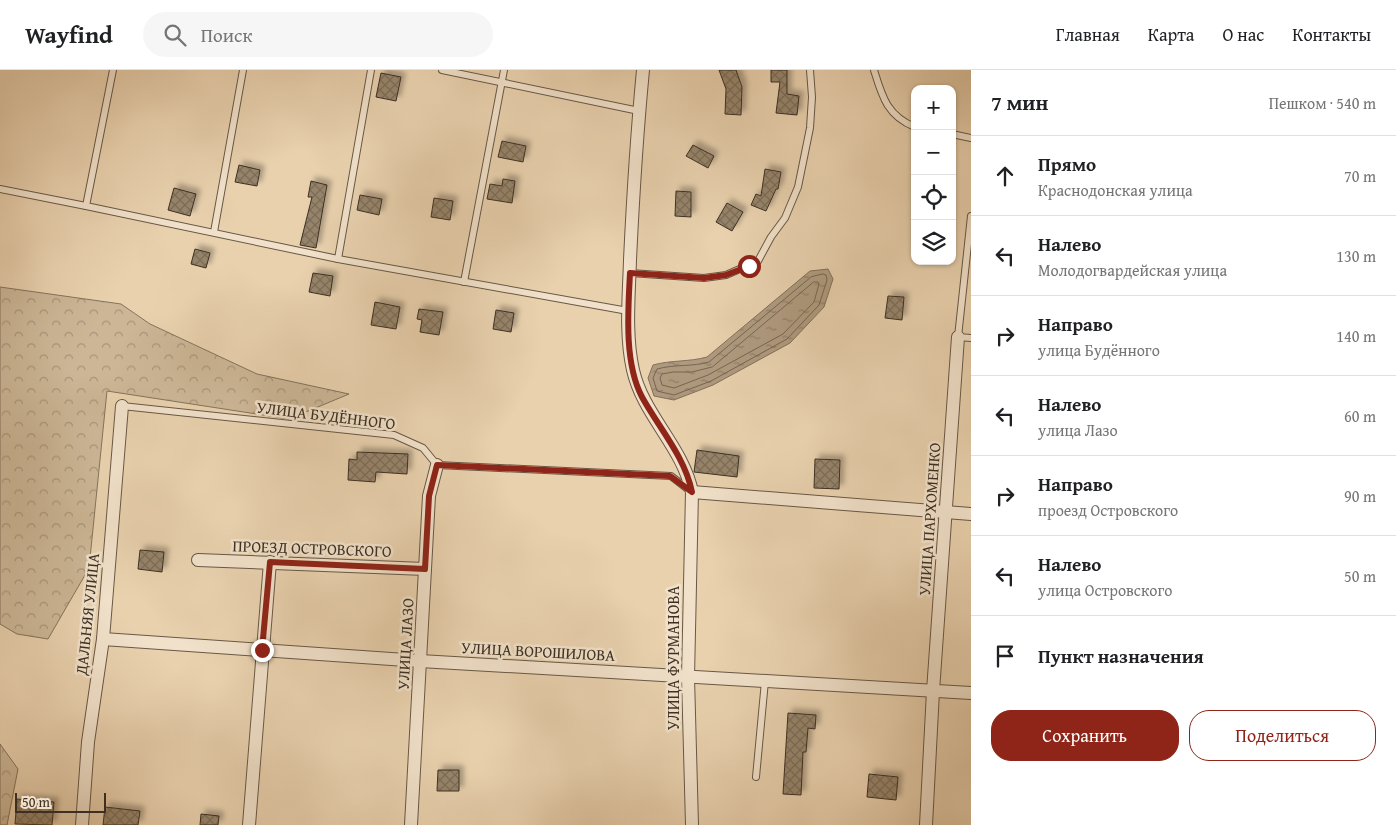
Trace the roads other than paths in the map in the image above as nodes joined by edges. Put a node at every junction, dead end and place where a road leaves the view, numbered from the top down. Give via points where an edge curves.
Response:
1 (113, 70) edge
2 (243, 70) edge
3 (372, 70) edge
4 (442, 70) edge
5 (504, 70) edge
6 (643, 70) edge
7 (810, 70) edge
8 (874, 70) edge
9 (502, 81) junction
10 (639, 110) junction
11 (911, 125) edge
12 (956, 135) edge
13 (971, 138) edge
14 (0, 189) edge
15 (86, 206) junction
16 (971, 216) edge
17 (214, 232) junction
18 (338, 259) junction
19 (630, 273) junction
20 (464, 282) junction
21 (628, 310) junction
22 (964, 337) edge
23 (122, 406) joint
24 (437, 465) junction
25 (692, 492) junction
26 (945, 512) junction
27 (971, 514) edge
28 (198, 560) dead end
29 (270, 562) junction
30 (425, 569) junction
31 (103, 639) junction
32 (262, 650) junction
33 (420, 660) junction
34 (688, 677) junction
35 (765, 681) junction
36 (933, 691) junction
37 (971, 693) edge
38 (756, 777) dead end
39 (82, 825) edge
40 (249, 825) edge
41 (411, 825) edge
42 (692, 825) edge
43 (926, 825) edge

1 - 15 lane
2 - 17 lane
3 - 18 lane
4 - 9 lane
5 - 9 lane
6 - 10 street, УЛИЦА ФУРМАНОВА
7 - 19 lane via 810,128 798,187 785,218 758,261 726,275 704,278
8 - 11 lane via 892,114
9 - 10 lane
9 - 20 lane
10 - 19 street, УЛИЦА ФУРМАНОВА
12 - 13 lane
14 - 15 lane
15 - 17 lane
16 - 22 lane, УЛИЦА ПАРХОМЕНКО
17 - 18 lane
18 - 20 lane
19 - 21 street, УЛИЦА ФУРМАНОВА
20 - 21 lane
21 - 25 street, УЛИЦА ФУРМАНОВА via 632,369 641,396 685,469
22 - 26 street, УЛИЦА ПАРХОМЕНКО
23 - 24 lane, УЛИЦА БУДЁННОГО via 394,435 423,448
23 - 31 street, ДАЛЬНЯЯ УЛИЦА
24 - 25 lane via 670,476
24 - 30 street, УЛИЦА ЛАЗО via 429,496
25 - 26 street
25 - 34 street, УЛИЦА ФУРМАНОВА
26 - 27 street
26 - 36 street, УЛИЦА ПАРХОМЕНКО
28 - 29 street, ПРОЕЗД ОСТРОВСКОГО
29 - 30 street, ПРОЕЗД ОСТРОВСКОГО
29 - 32 street
30 - 33 street, УЛИЦА ЛАЗО
31 - 32 street, УЛИЦА ВОРОШИЛОВА
31 - 39 street, ДАЛЬНЯЯ УЛИЦА via 88,742
32 - 33 street, УЛИЦА ВОРОШИЛОВА
32 - 40 street
33 - 34 street, УЛИЦА ВОРОШИЛОВА
33 - 41 street, УЛИЦА ЛАЗО
34 - 35 street, УЛИЦА ВОРОШИЛОВА
34 - 42 street, УЛИЦА ФУРМАНОВА
35 - 36 street, УЛИЦА ВОРОШИЛОВА
35 - 38 lane
36 - 37 street, УЛИЦА ВОРОШИЛОВА
36 - 43 street, УЛИЦА ПАРХОМЕНКО

